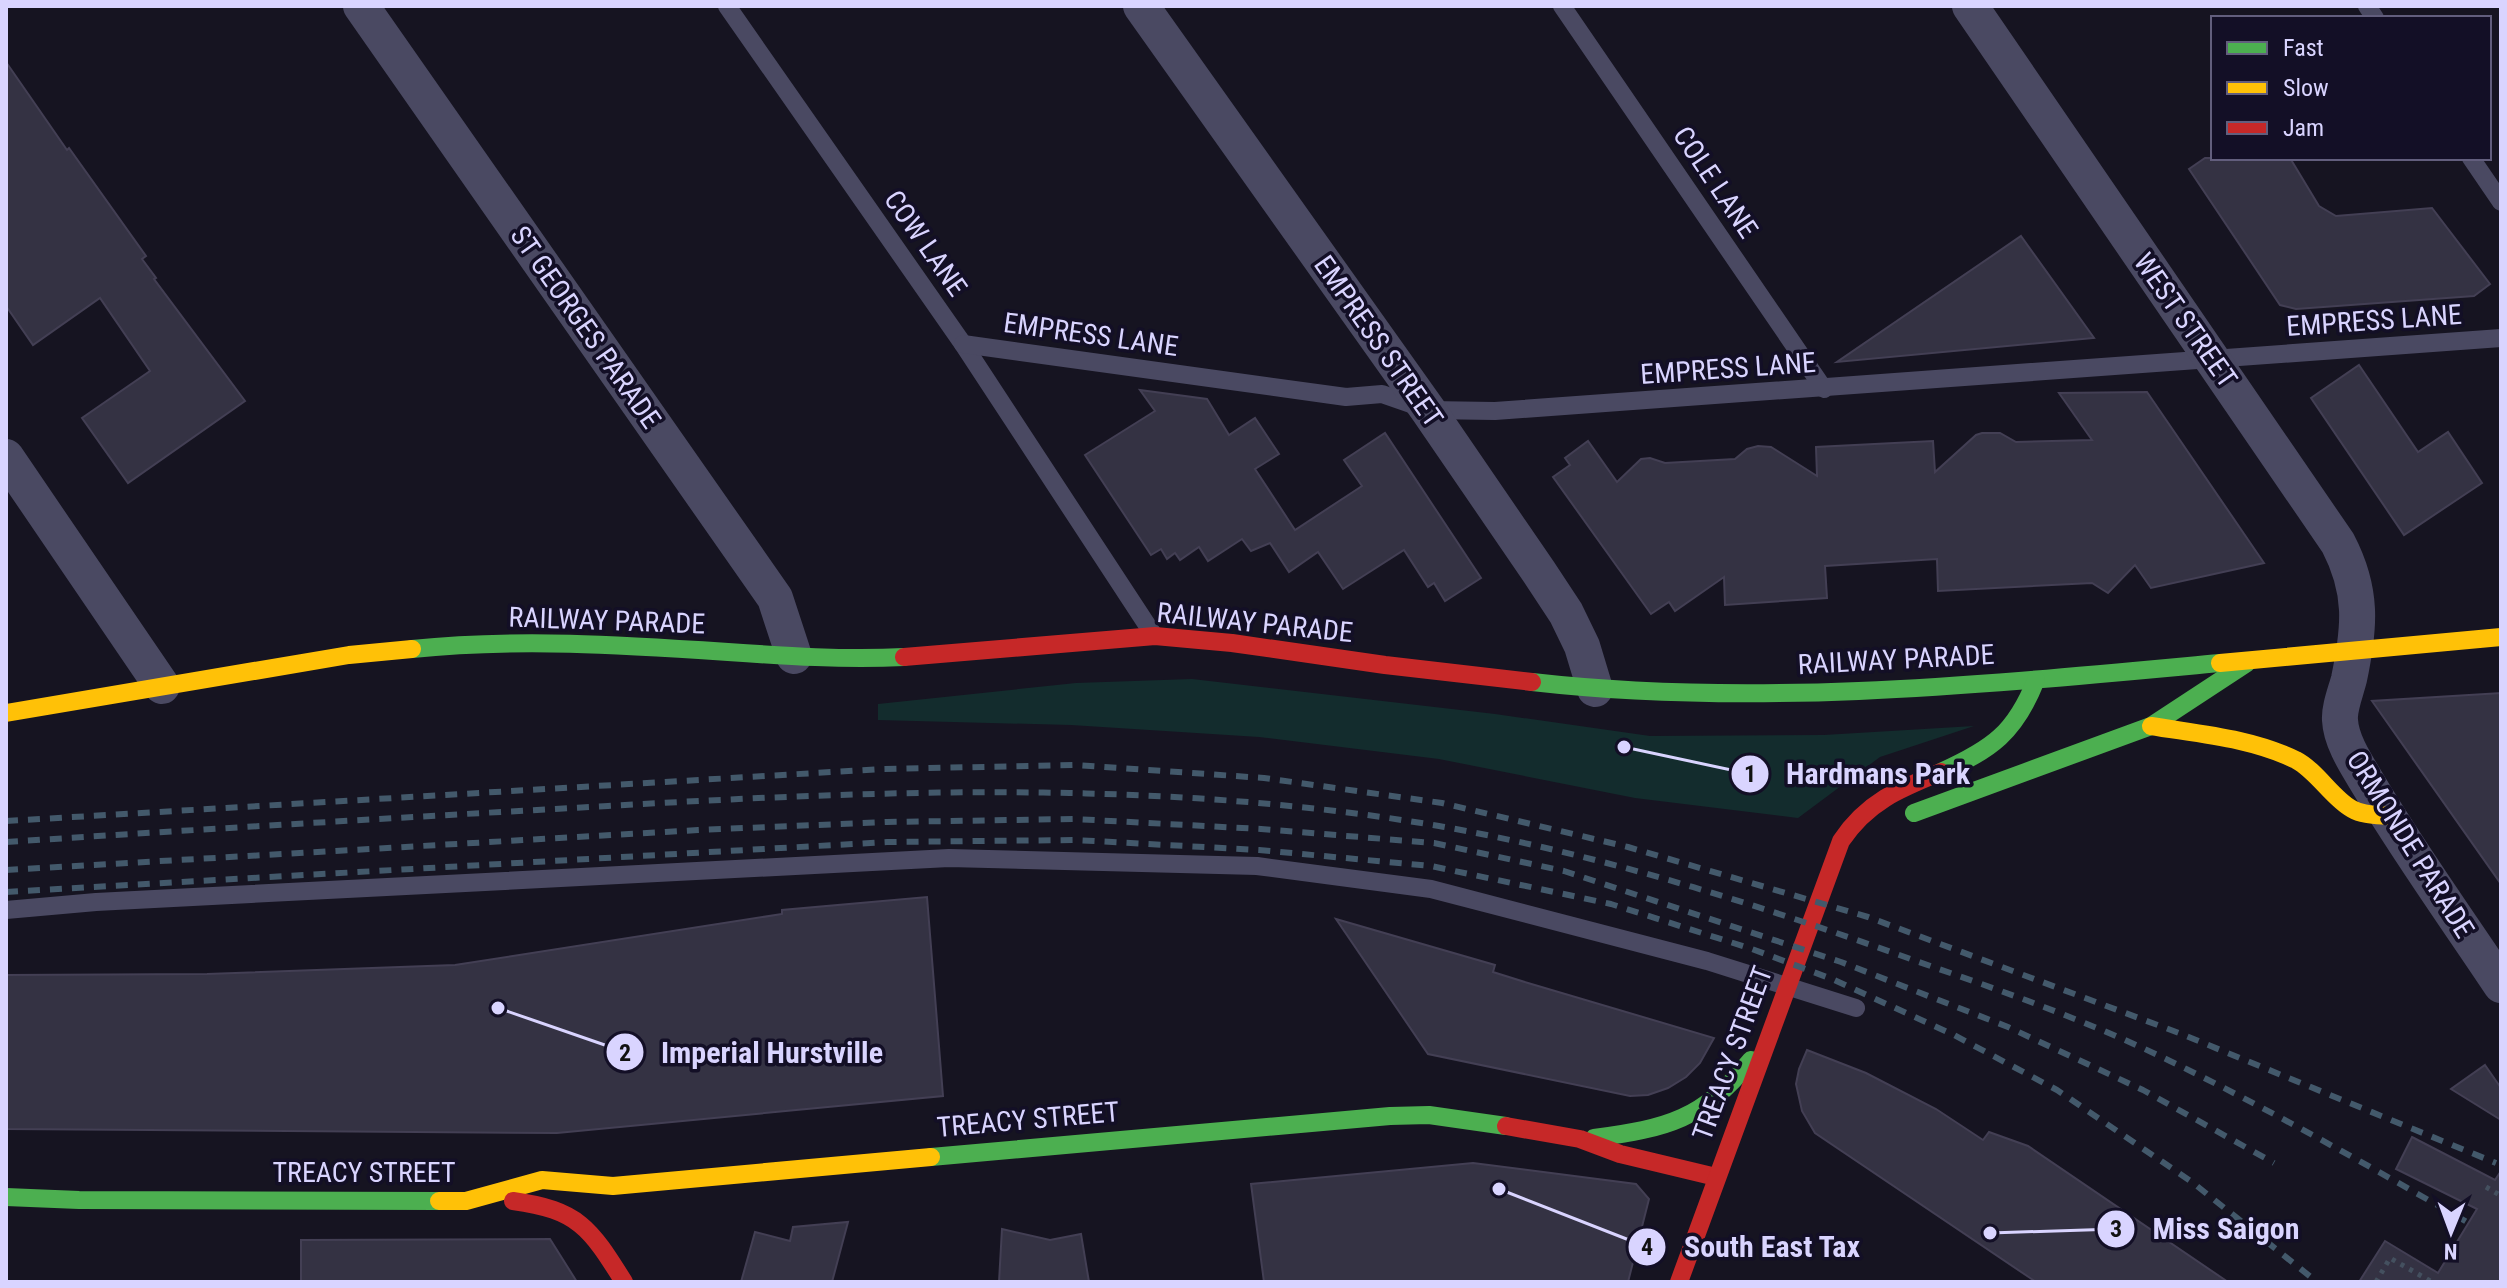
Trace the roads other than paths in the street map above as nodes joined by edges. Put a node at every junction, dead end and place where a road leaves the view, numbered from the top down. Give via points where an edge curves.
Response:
1 (361, 6) edge
2 (727, 6) edge
3 (1141, 6) edge
4 (1562, 6) edge
5 (1970, 6) edge
6 (2472, 160) edge
7 (2501, 202) edge
8 (2501, 338) edge
9 (963, 344) junction
10 (2213, 360) junction
11 (1824, 389) junction
12 (1428, 410) junction
13 (6, 457) edge
14 (1155, 636) junction
15 (2501, 637) edge
16 (2355, 649) junction
17 (794, 656) junction
18 (2252, 660) junction
19 (2036, 680) junction
20 (162, 686) junction
21 (1595, 689) junction
22 (6, 713) edge
23 (2151, 726) junction
24 (2388, 816) junction
25 (1894, 822) dead end
26 (1872, 833) dead end
27 (1834, 863) junction
28 (6, 910) edge
29 (2501, 985) edge
30 (1856, 1008) dead end
31 (1767, 1039) junction
32 (1580, 1139) junction
33 (1716, 1177) junction
34 (6, 1179) edge
35 (6, 1197) edge
36 (79, 1200) junction
37 (466, 1201) junction
38 (19, 1217) dead end
39 (624, 1282) edge
40 (1679, 1282) edge

1 - 17 street, ST GEORGES PARADE via 775,598
2 - 9 lane, COW LANE
3 - 12 street, EMPRESS STREET
4 - 11 lane, COLE LANE
5 - 10 street, WEST STREET
6 - 7 lane
8 - 10 lane, EMPRESS LANE
9 - 12 lane, EMPRESS LANE via 1346,397 1382,394
9 - 14 lane, COW LANE
10 - 11 lane, EMPRESS LANE
10 - 16 street, WEST STREET via 2350,566 2357,594
11 - 12 lane, EMPRESS LANE via 1495,411
12 - 21 street, EMPRESS STREET via 1566,613
13 - 20 street
14 - 17 street, RAILWAY PARADE via 947,655
14 - 21 street, RAILWAY PARADE
15 - 16 street, RAILWAY PARADE
16 - 18 street, RAILWAY PARADE
16 - 24 street, ORMONDE PARADE via 2340,719 2347,744
17 - 20 street, RAILWAY PARADE via 615,645 437,646
18 - 19 street, RAILWAY PARADE
18 - 23 street
19 - 21 street, RAILWAY PARADE via 1737,693
19 - 27 street, TREACY STREET via 2015,723 1998,741 1869,807 1841,841
20 - 22 street, RAILWAY PARADE
23 - 24 street via 2252,743 2298,761 2349,808
23 - 25 street
24 - 29 street, ORMONDE PARADE
26 - 27 street
27 - 31 street, TREACY STREET
28 - 30 lane via 949,858 1257,866 1431,889 1707,961
31 - 32 street via 1722,1095 1698,1113 1648,1131
31 - 33 street, TREACY STREET
32 - 33 street, TREACY STREET
32 - 37 street, TREACY STREET via 1465,1119 1390,1116 613,1186 542,1180
33 - 40 street
34 - 36 street
35 - 36 street, TREACY STREET
36 - 37 street, TREACY STREET
36 - 38 street via 27,1210
37 - 39 street via 542,1204 568,1213 592,1233

